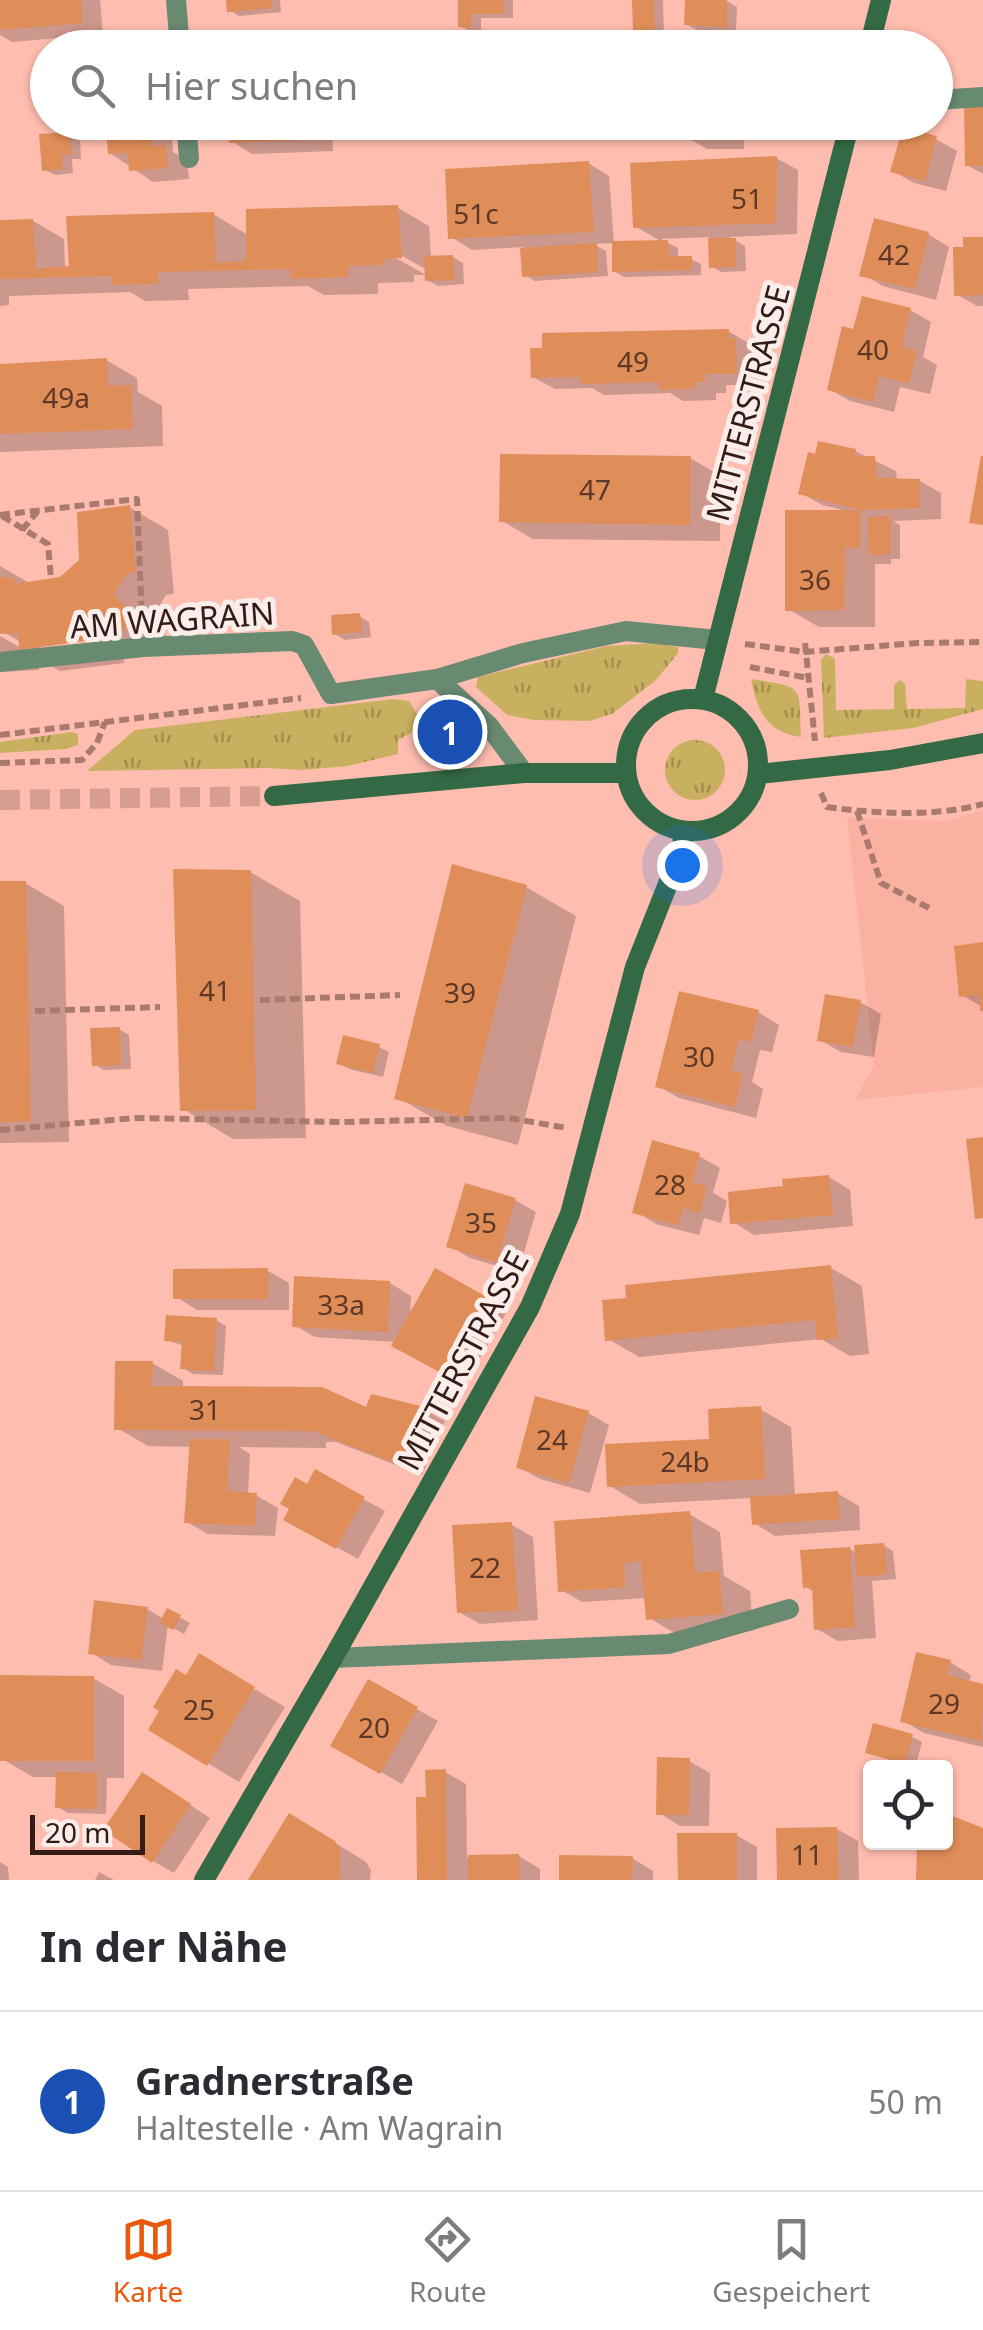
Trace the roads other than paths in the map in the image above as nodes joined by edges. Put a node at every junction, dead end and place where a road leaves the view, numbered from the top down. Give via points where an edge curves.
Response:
1 (176, 0) edge
2 (880, 0) edge
3 (178, 30) edge
4 (873, 30) edge
5 (983, 98) edge
6 (953, 99) edge
7 (187, 140) edge
8 (845, 140) edge
9 (188, 158) dead end
10 (716, 640) junction
11 (0, 662) edge
12 (437, 679) junction
13 (703, 699) junction
14 (983, 743) edge
15 (524, 773) junction
16 (626, 773) junction
17 (759, 774) junction
18 (274, 796) tunnel mouth
19 (682, 830) junction
20 (789, 1610) dead end
21 (333, 1658) junction
22 (204, 1880) edge

1 - 3 street
2 - 4 main road
5 - 6 street
7 - 9 street
8 - 10 main road, MITTERSTRASSE
10 - 12 street via 626,631
10 - 13 main road, MITTERSTRASSE
11 - 12 street, AM WAGRAIN via 143,647 292,642 304,645 331,694
12 - 15 street via 489,726
13 - 16 main road via 670,703 644,719 632,734
13 - 17 main road via 748,726
14 - 17 main road
15 - 16 main road
15 - 18 main road
16 - 19 main road via 639,808 662,826
17 - 19 main road via 732,818 717,827
19 - 21 main road, MITTERSTRASSE via 682,846 635,967 570,1214 530,1307
20 - 21 street via 669,1644
21 - 22 main road, MITTERSTRASSE

